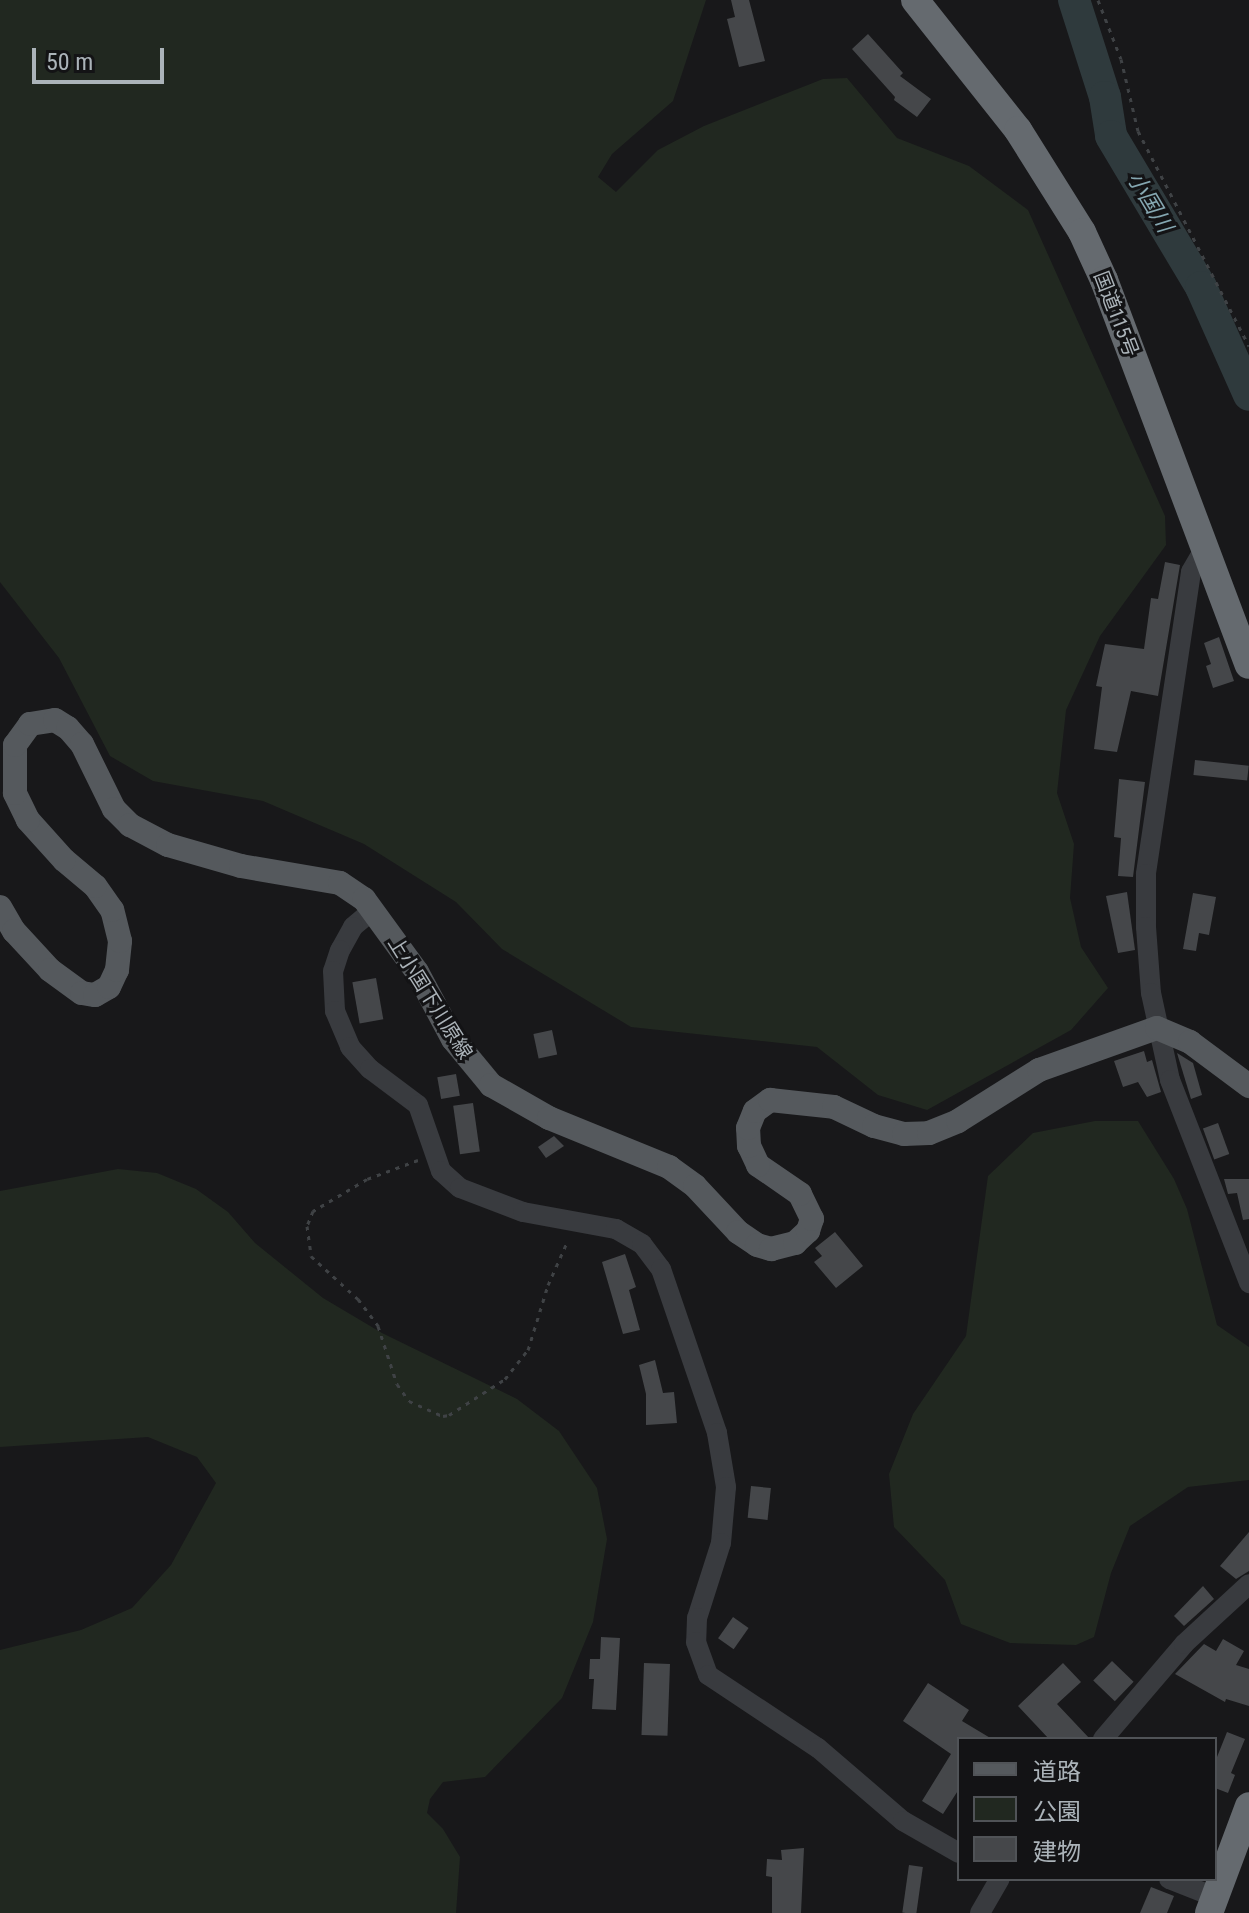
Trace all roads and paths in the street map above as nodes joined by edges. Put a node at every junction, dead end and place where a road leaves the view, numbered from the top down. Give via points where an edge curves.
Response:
1 (1098, 0) edge
2 (923, 3) edge
3 (1249, 346) edge
4 (1207, 553) junction
5 (1241, 618) edge
6 (1249, 665) edge
7 (0, 907) edge
8 (373, 910) junction
9 (1157, 1028) junction
10 (1249, 1086) edge
11 (433, 1157) junction
12 (575, 1221) junction
13 (1249, 1283) edge
14 (1249, 1584) edge
15 (1105, 1737) edge
16 (1249, 1806) edge
17 (957, 1852) edge
18 (999, 1881) edge
19 (1172, 1881) edge
20 (1212, 1905) edge
21 (980, 1913) edge

1 - 3 path via 1121,59 1138,131
2 - 4 highway, 国道115号 via 1018,130 1082,232
4 - 5 highway, 国道115号
4 - 9 street via 1191,572 1146,874
5 - 6 highway, 国道115号
7 - 8 main road, 上小国下川原線 via 50,970 82,993 95,995 109,987 120,941 112,910 28,820 15,793 15,745 30,724 44,720 68,728 82,744 114,809 130,825 168,845 241,866 340,883
8 - 9 main road, 上小国下川原線 via 417,972 453,1039 491,1085 549,1118 669,1167 738,1232 771,1249 795,1243 812,1219 800,1194 758,1165 749,1146 748,1128 755,1111 770,1100 834,1107 874,1126 904,1134 929,1133 1039,1070
8 - 11 street via 353,927 340,950 333,971 335,1011 350,1047 418,1105
9 - 10 main road via 1190,1042
9 - 13 street via 1184,1121
11 - 12 street via 460,1188 523,1212
11 - 12 path via 367,1179 313,1211 307,1226 311,1256 369,1310 397,1384 409,1401 426,1410 449,1415 514,1369 528,1350
12 - 17 street via 616,1229 654,1257 717,1433 727,1505 696,1632 708,1675 818,1748 903,1821
14 - 15 street via 1184,1644
16 - 20 highway
18 - 21 street
19 - 20 street

